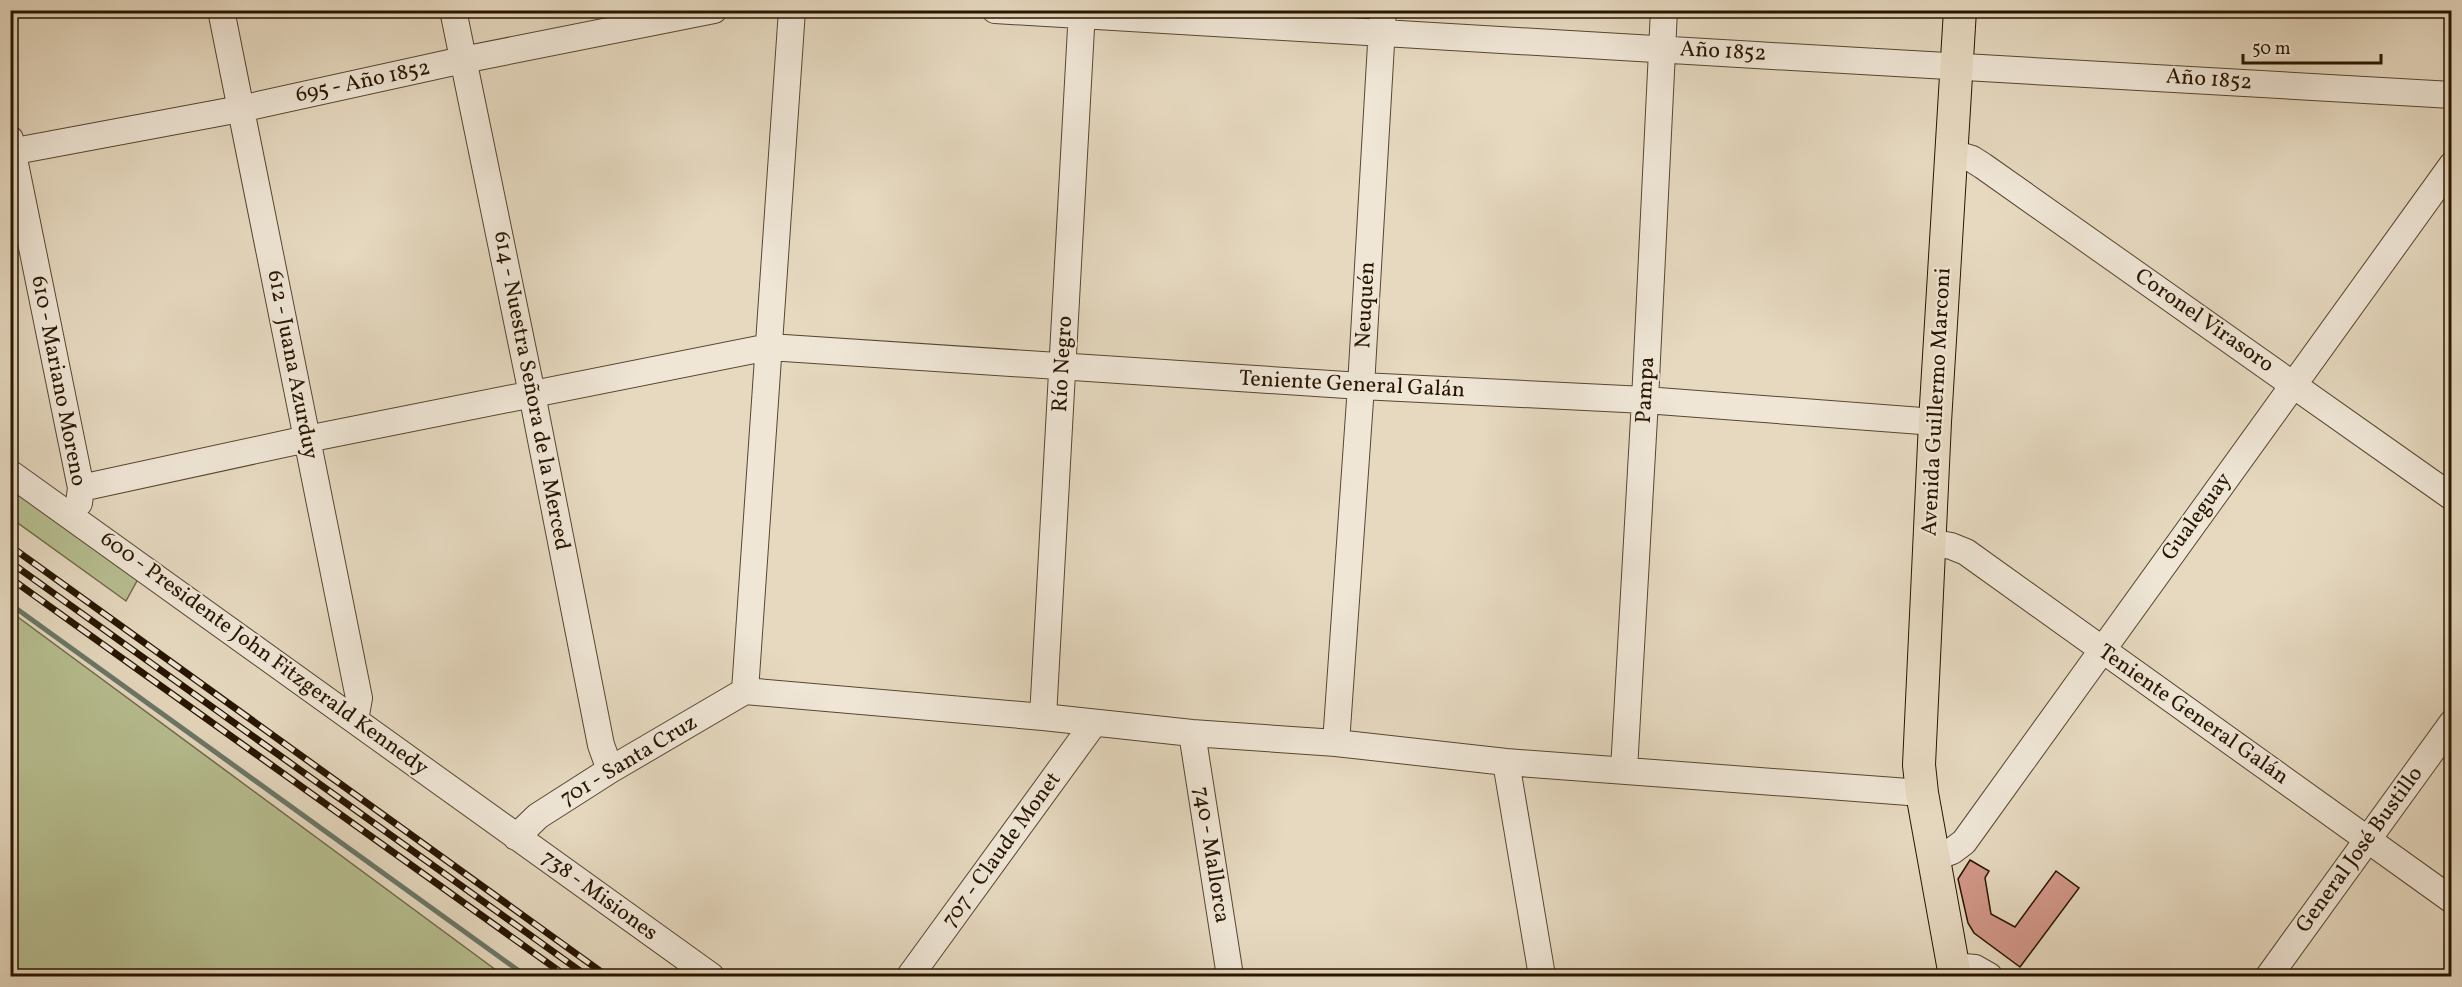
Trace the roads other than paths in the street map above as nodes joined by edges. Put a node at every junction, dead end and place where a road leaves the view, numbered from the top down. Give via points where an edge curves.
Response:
1 (220, 10) edge
2 (453, 10) edge
3 (714, 10) edge
4 (792, 10) edge
5 (995, 10) edge
6 (1664, 10) edge
7 (1960, 10) edge
8 (1082, 13) edge
9 (1382, 22) edge
10 (1662, 49) junction
11 (463, 60) junction
12 (1957, 64) junction
13 (2451, 95) edge
14 (240, 109) junction
15 (11, 148) edge
16 (1952, 153) junction
17 (2451, 165) edge
18 (769, 347) junction
19 (1063, 367) junction
20 (2293, 383) junction
21 (1361, 386) junction
22 (532, 394) junction
23 (1646, 400) junction
24 (1935, 422) junction
25 (307, 439) junction
26 (10, 473) edge
27 (81, 488) junction
28 (2451, 497) edge
29 (73, 517) junction
30 (1929, 542) junction
31 (2102, 649) junction
32 (746, 691) junction
33 (1043, 717) junction
34 (355, 720) junction
35 (1094, 723) junction
36 (2451, 723) edge
37 (1192, 733) junction
38 (1336, 743) junction
39 (1506, 762) junction
40 (610, 770) junction
41 (1624, 770) junction
42 (1922, 793) junction
43 (516, 837) junction
44 (2368, 840) junction
45 (1934, 858) junction
46 (2451, 900) edge
47 (1954, 971) edge
48 (711, 976) edge
49 (910, 976) edge
50 (1230, 976) edge
51 (1542, 976) edge
52 (1989, 976) edge
53 (2269, 976) edge

1 - 14 street, 612 - Juana Azurduy
2 - 11 street, 614 - Nuestra Señora de la Merced
3 - 11 street, 695 - Año 1852
4 - 18 street
5 - 8 street, Año 1852
6 - 10 street, Pampa
7 - 12 main road, Avenida Guillermo Marconi
8 - 9 street, Año 1852
8 - 19 street, Río Negro
9 - 10 street, Año 1852
9 - 21 street, Neuquén
10 - 12 street, Año 1852
10 - 23 street, Pampa
11 - 14 street, 695 - Año 1852
11 - 22 street, 614 - Nuestra Señora de la Merced
12 - 13 street, Año 1852
12 - 16 main road, Avenida Guillermo Marconi
14 - 15 street, 695 - Año 1852
14 - 25 street, 612 - Juana Azurduy
15 - 27 street, 610 - Mariano Moreno
16 - 20 street, Coronel Virasoro via 1983,166
16 - 24 main road, Avenida Guillermo Marconi
17 - 20 street, Gualeguay
18 - 19 street, Teniente General Galán
18 - 22 street, Teniente General Galán
18 - 32 street
19 - 21 street, Teniente General Galán
19 - 33 street, Río Negro
20 - 28 street, Coronel Virasoro
20 - 31 street, Gualeguay
21 - 23 street, Teniente General Galán
21 - 38 street, Neuquén
22 - 25 street, Teniente General Galán
22 - 40 street, 614 - Nuestra Señora de la Merced via 601,745
23 - 24 street, Teniente General Galán
23 - 41 street, Pampa
24 - 30 main road, Avenida Guillermo Marconi
25 - 27 street, Teniente General Galán
25 - 34 street, 612 - Juana Azurduy via 359,698
26 - 29 street, 600 - Presidente John Fitzgerald Kennedy
27 - 29 street, 610 - Mariano Moreno
29 - 34 street, 600 - Presidente John Fitzgerald Kennedy
30 - 31 street, Teniente General Galán via 1966,552
30 - 42 main road, Avenida Guillermo Marconi
31 - 44 street, Teniente General Galán
31 - 45 street, Gualeguay via 1964,842
32 - 33 street
32 - 40 street, 701 - Santa Cruz
33 - 35 street
34 - 43 street, 600 - Presidente John Fitzgerald Kennedy
35 - 37 street
35 - 49 street, 707 - Claude Monet
36 - 44 street, General José Bustillo
37 - 38 street
37 - 50 street, 740 - Mallorca
38 - 39 street
39 - 41 street
39 - 51 street
40 - 43 street, 701 - Santa Cruz via 538,816
41 - 42 street
42 - 45 main road, Avenida Guillermo Marconi
43 - 48 street, 738 - Misiones
44 - 46 street, Teniente General Galán
44 - 53 street, General José Bustillo
45 - 47 main road, Avenida Guillermo Marconi
47 - 52 street via 1975,968

